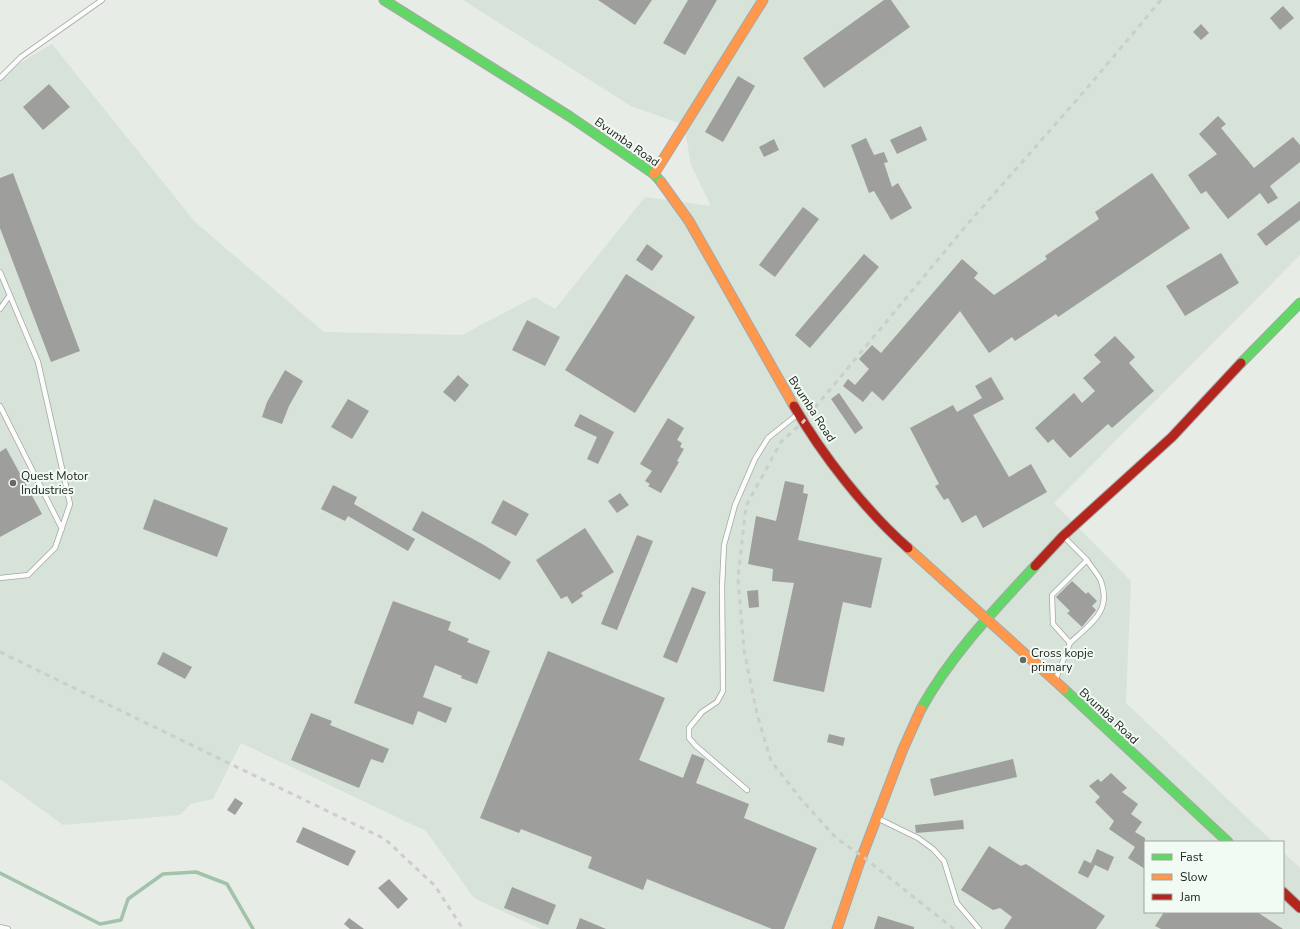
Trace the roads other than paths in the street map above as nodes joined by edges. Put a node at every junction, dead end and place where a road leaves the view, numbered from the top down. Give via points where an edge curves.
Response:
1 (102, 0) edge
2 (384, 0) edge
3 (763, 0) edge
4 (0, 78) edge
5 (654, 174) junction
6 (0, 272) edge
7 (10, 295) junction
8 (1300, 303) edge
9 (0, 309) edge
10 (0, 406) edge
11 (798, 414) junction
12 (62, 529) junction
13 (1063, 536) junction
14 (1087, 560) junction
15 (0, 578) edge
16 (987, 618) junction
17 (1070, 643) junction
18 (1055, 683) junction
19 (747, 790) dead end
20 (877, 818) junction
21 (1227, 841) edge
22 (1284, 893) edge
23 (1300, 908) edge
24 (0, 927) edge
25 (8, 929) edge
26 (837, 929) edge
27 (979, 929) edge

1 - 4 lane via 21,57
2 - 5 street, Bvumba Road via 569,116
3 - 5 street
5 - 11 street, Bvumba Road via 693,228
6 - 7 lane
7 - 9 lane
7 - 12 lane via 38,362 70,504
8 - 13 street via 1172,437
10 - 12 lane
11 - 16 street, Bvumba Road via 849,485 880,520 901,542
11 - 19 lane via 768,438 755,459 735,505 724,545 723,691 717,702 702,712 688,728 689,738 696,746
12 - 15 lane via 55,548 28,575
13 - 14 lane
13 - 16 street
14 - 17 lane via 1101,581 1104,600 1101,613
14 - 17 lane via 1052,595 1053,624
16 - 18 street, Bvumba Road
16 - 20 street via 931,691 917,717
17 - 18 lane
18 - 21 street, Bvumba Road
20 - 26 street
20 - 27 lane via 918,838 933,849 944,862 957,903
22 - 23 street
24 - 25 lane

